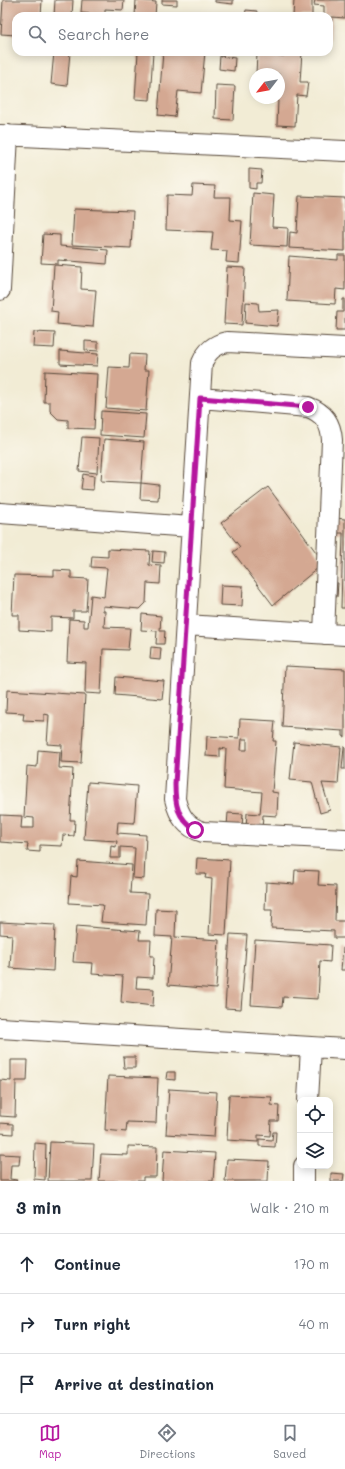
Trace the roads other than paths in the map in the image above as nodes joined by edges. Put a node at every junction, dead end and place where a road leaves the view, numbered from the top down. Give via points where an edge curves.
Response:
1 (4, 135) edge
2 (345, 151) edge
3 (0, 290) edge
4 (345, 348) edge
5 (200, 391) junction
6 (0, 513) edge
7 (191, 526) junction
8 (186, 625) junction
9 (324, 634) junction
10 (345, 635) edge
11 (345, 839) edge
12 (0, 1028) edge
13 (310, 1048) junction
14 (345, 1049) edge
15 (308, 1097) edge
16 (304, 1169) edge
17 (304, 1181) edge

1 - 2 street
1 - 3 street
4 - 5 street via 227,342 219,344 205,355
5 - 7 street
5 - 9 street via 308,407 323,415 329,422 332,440
6 - 7 street
7 - 8 street
8 - 9 street
8 - 11 street via 175,799 177,808 187,824 195,830 216,834
9 - 10 street
12 - 13 street
13 - 14 street
13 - 15 street
16 - 17 street

